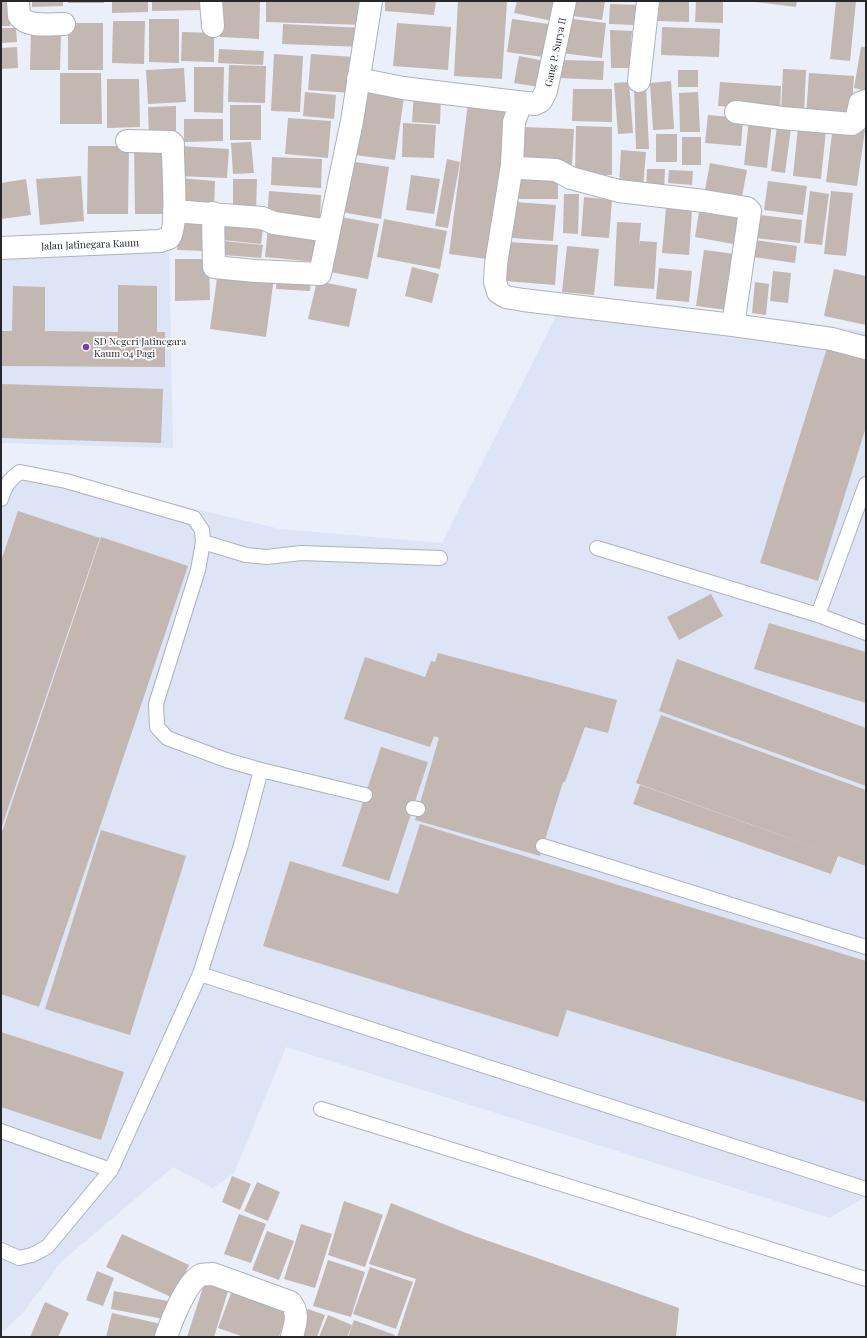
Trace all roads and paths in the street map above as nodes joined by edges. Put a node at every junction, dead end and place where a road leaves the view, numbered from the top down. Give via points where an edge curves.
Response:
1 (18, 1) edge
2 (211, 1) edge
3 (371, 1) edge
4 (565, 1) edge
5 (648, 1) edge
6 (64, 24) dead end
7 (213, 26) dead end
8 (358, 79) junction
9 (639, 81) dead end
10 (866, 101) edge
11 (531, 102) junction
12 (736, 112) dead end
13 (127, 141) dead end
14 (512, 165) junction
15 (213, 213) junction
16 (174, 220) junction
17 (329, 231) junction
18 (1, 248) edge
19 (733, 324) junction
20 (866, 348) edge
21 (866, 484) edge
22 (1, 499) edge
23 (203, 542) junction
24 (597, 548) dead end
25 (440, 558) dead end
26 (818, 615) junction
27 (866, 633) edge
28 (261, 770) junction
29 (365, 794) dead end
30 (543, 846) dead end
31 (866, 947) edge
32 (200, 974) junction
33 (321, 1109) dead end
34 (1, 1131) edge
35 (111, 1170) junction
36 (866, 1189) edge
37 (1, 1250) edge
38 (866, 1279) edge
39 (166, 1337) edge
40 (292, 1337) edge

1 - 6 street via 19,16 24,21
2 - 7 street
3 - 8 street
4 - 11 street, Gang P. Surya II via 546,91
5 - 9 street
8 - 11 street via 403,88
8 - 17 street
10 - 12 street via 860,103 856,121 852,124
11 - 14 street, Gang P. Surya II via 514,122
13 - 16 street via 173,144
14 - 19 street via 520,168 556,170 571,178 619,191 749,209
14 - 19 street, Gang P. Surya II via 496,264 495,281 498,292 506,297 523,300
15 - 16 street
15 - 17 street via 262,218 274,223
15 - 17 street via 212,266 216,268 320,274
16 - 18 street, Jalan Jatinegara Kaum via 172,235 165,241
19 - 20 street via 832,339
21 - 26 lane
22 - 23 lane via 12,477 20,472 34,474 131,498 194,518 202,530
23 - 25 lane via 246,555 266,557 301,553
23 - 28 lane via 198,570 156,704 157,727 167,738
24 - 26 lane
26 - 27 lane
28 - 29 lane
28 - 32 lane via 241,845
30 - 31 lane
32 - 35 lane
32 - 36 lane
33 - 38 lane
34 - 35 lane
35 - 37 lane via 47,1247 19,1258
39 - 40 street via 186,1292 196,1279 202,1275 213,1274 290,1302 295,1308 297,1318

